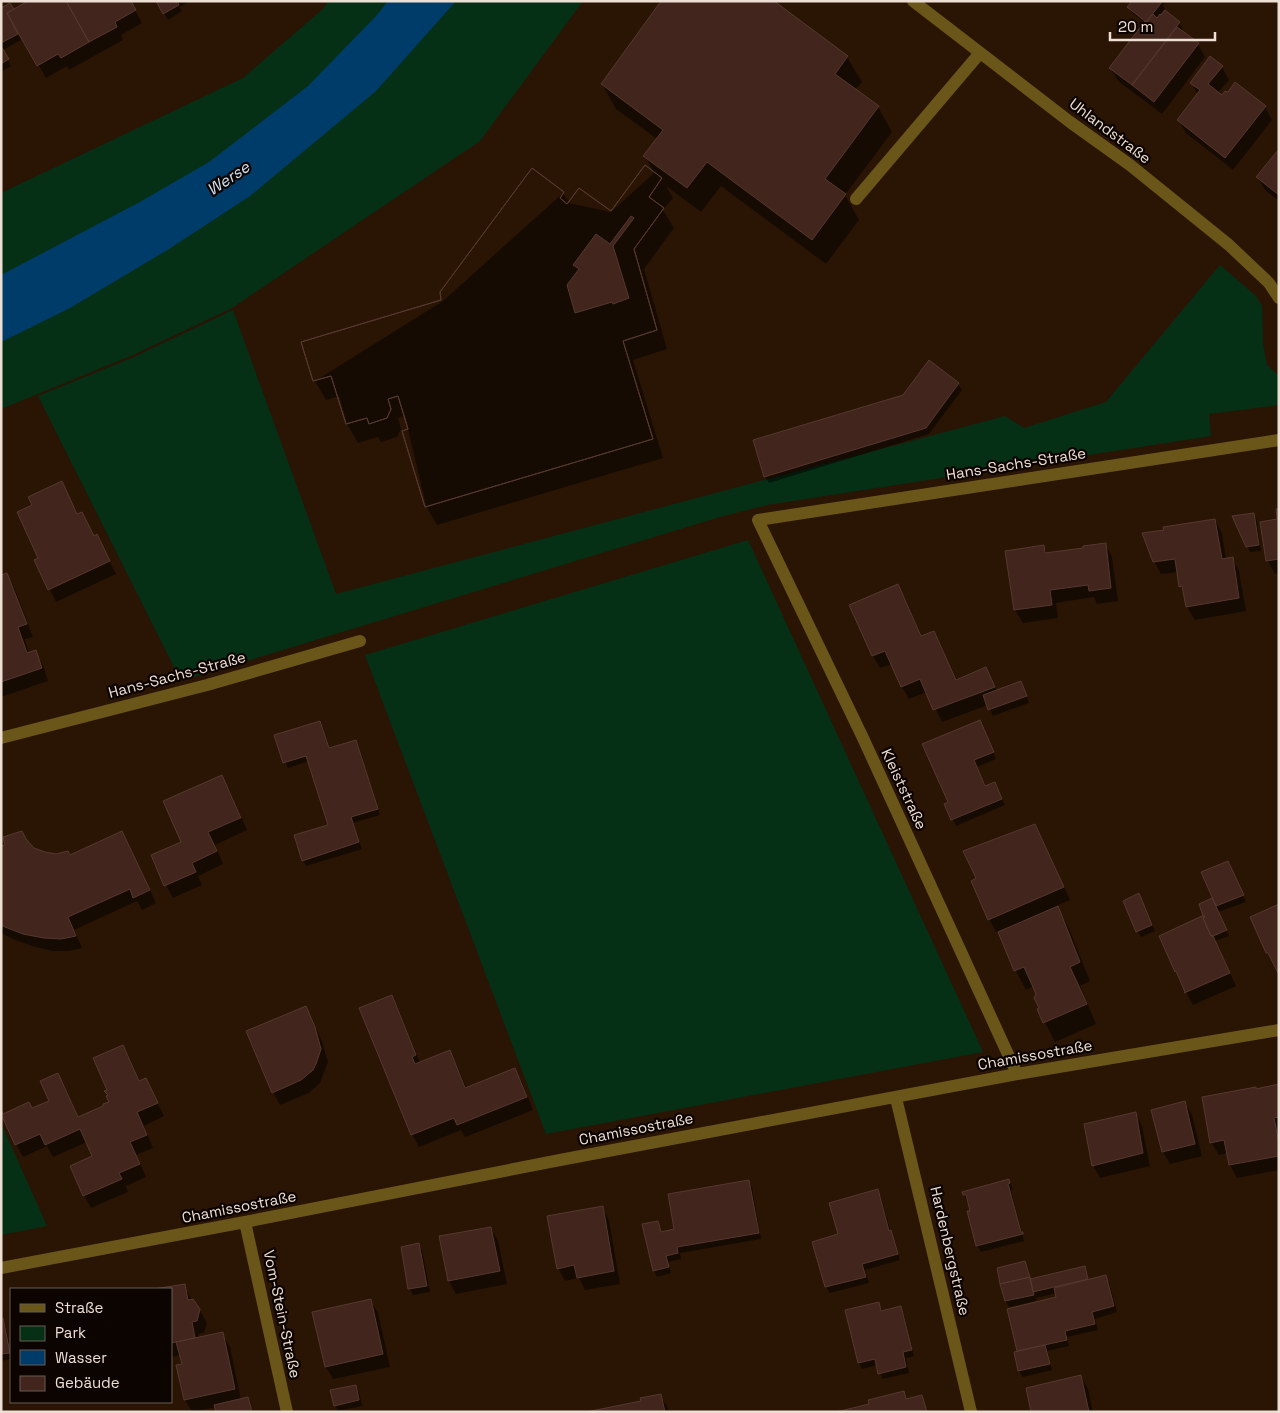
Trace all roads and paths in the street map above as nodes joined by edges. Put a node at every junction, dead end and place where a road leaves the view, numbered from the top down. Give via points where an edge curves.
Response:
1 (913, 1) edge
2 (980, 53) junction
3 (856, 200) dead end
4 (1279, 298) edge
5 (1279, 440) edge
6 (758, 520) joint
7 (360, 641) dead end
8 (1, 738) edge
9 (1279, 1030) edge
10 (1017, 1074) junction
11 (896, 1098) junction
12 (245, 1222) junction
13 (1, 1268) edge
14 (287, 1412) edge
15 (971, 1412) edge

1 - 2 street, Uhlandstraße
2 - 3 street
2 - 4 street, Uhlandstraße via 1130,165 1229,245 1269,283
5 - 6 street, Hans-Sachs-Straße
6 - 10 street, Kleiststraße via 863,738
7 - 8 street, Hans-Sachs-Straße via 207,685
9 - 10 street, Chamissostraße
10 - 11 street, Chamissostraße
11 - 12 street, Chamissostraße
11 - 15 street, Hardenbergstraße
12 - 13 street, Chamissostraße
12 - 14 street, Vom-Stein-Straße

